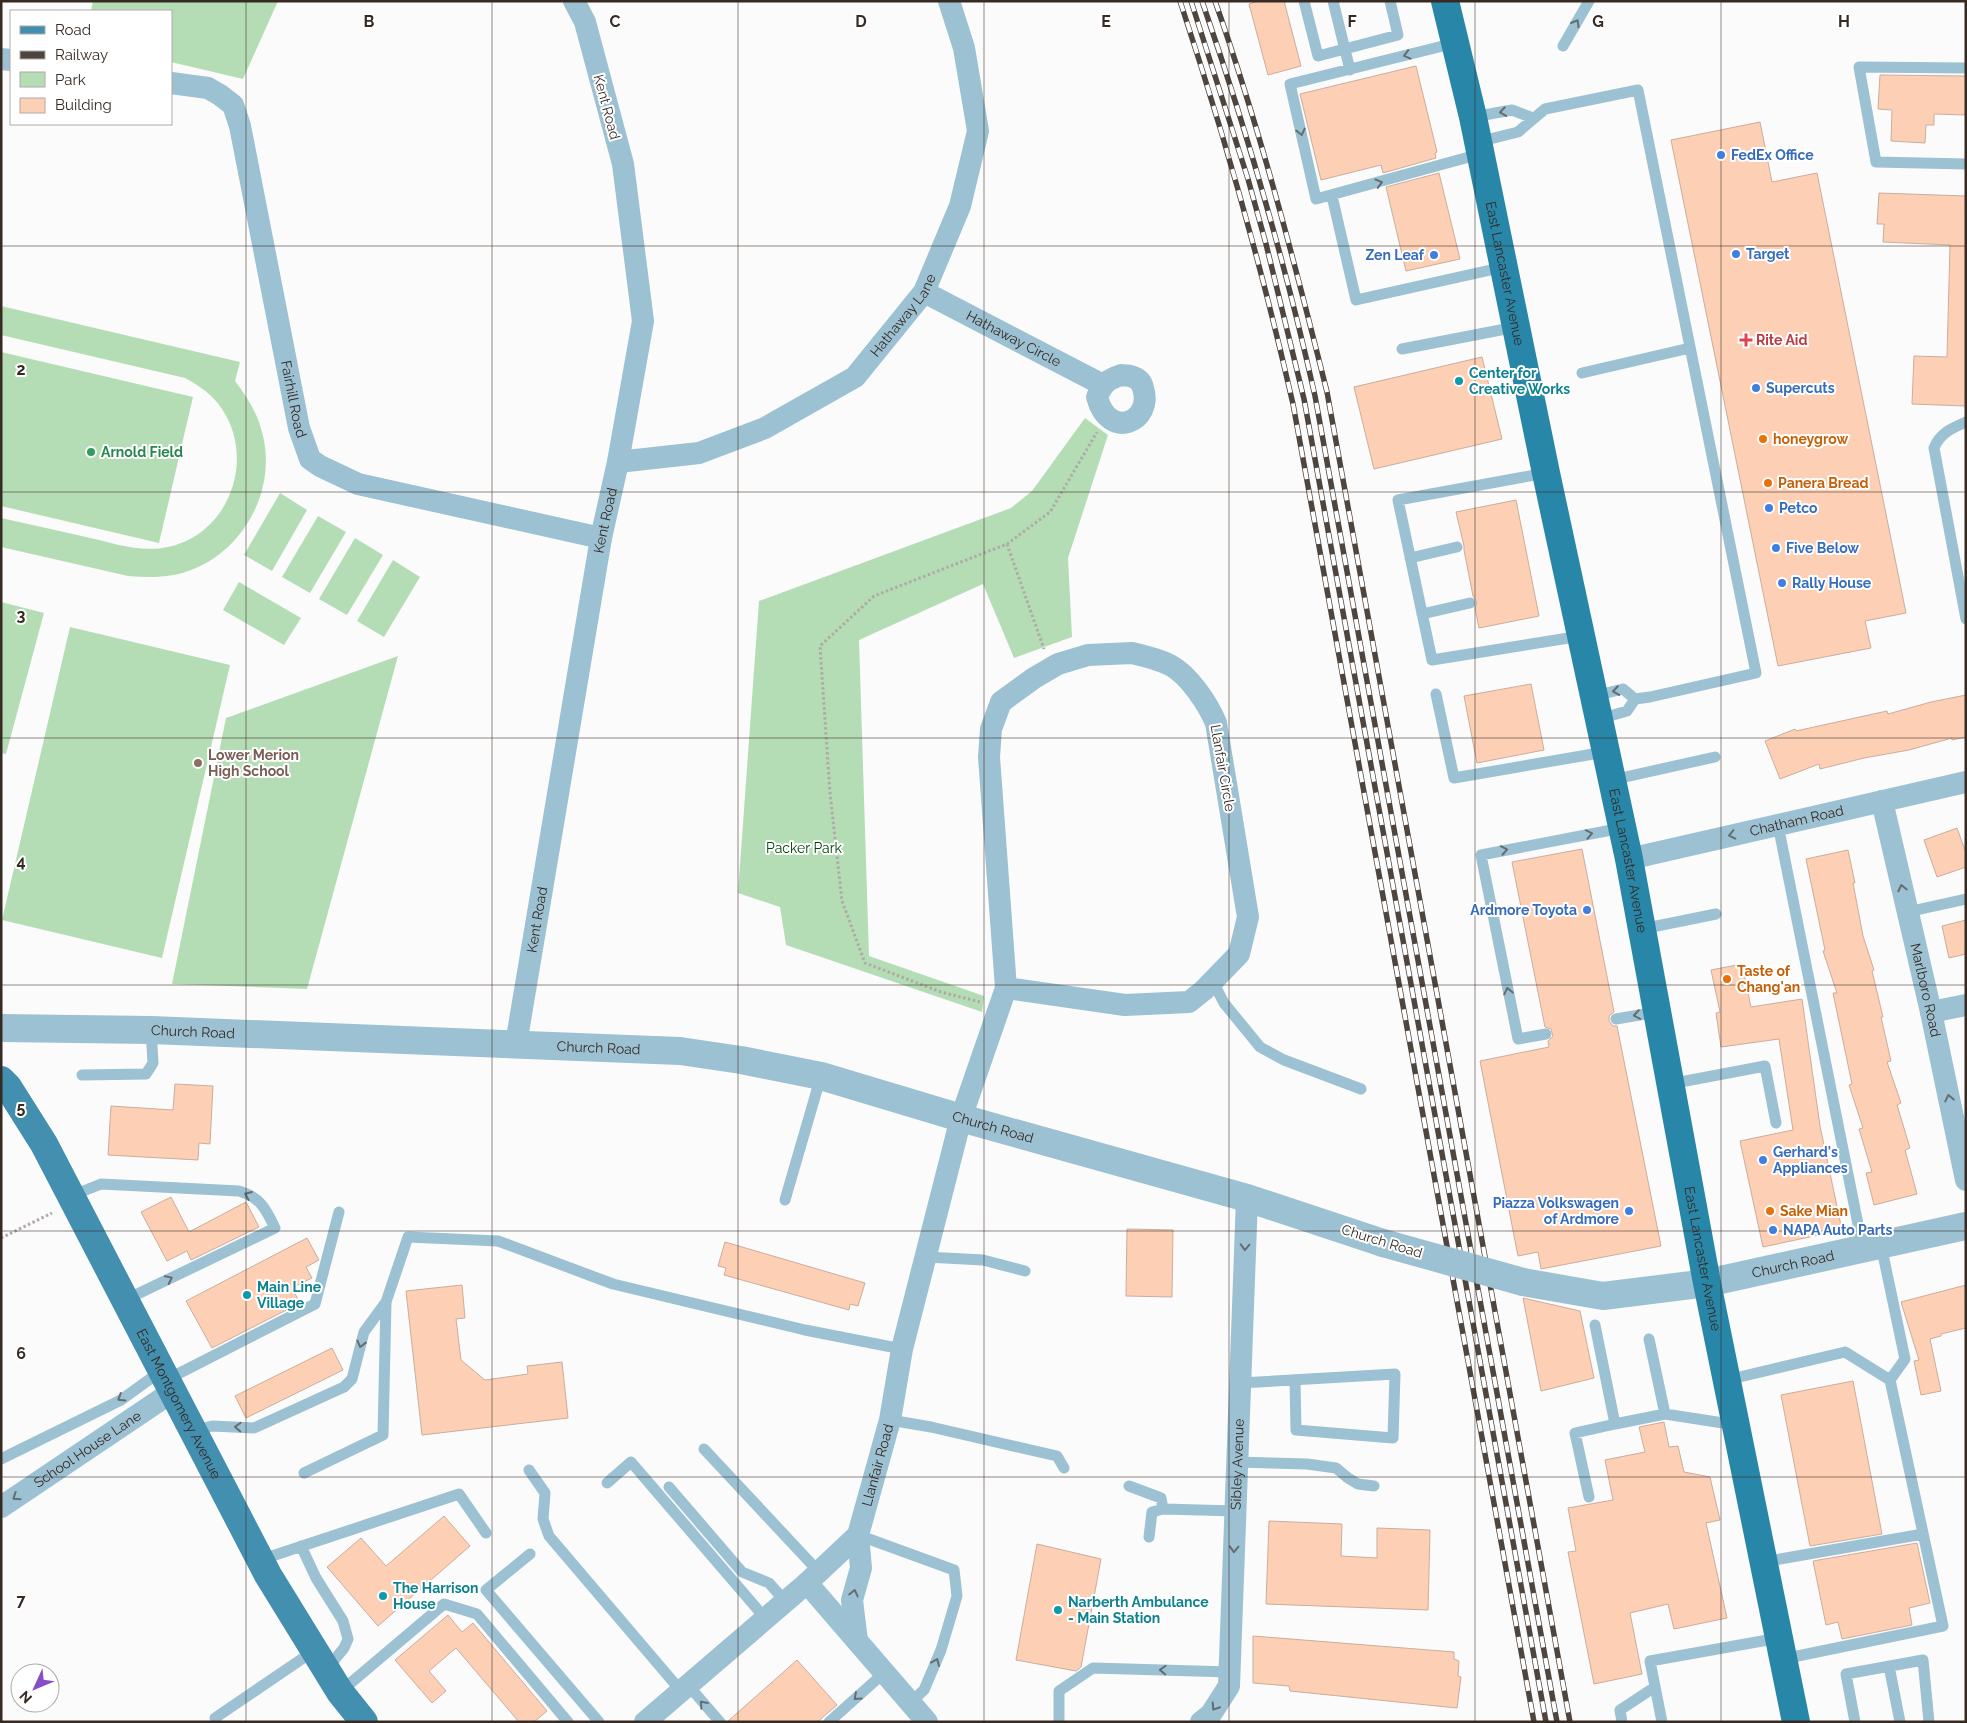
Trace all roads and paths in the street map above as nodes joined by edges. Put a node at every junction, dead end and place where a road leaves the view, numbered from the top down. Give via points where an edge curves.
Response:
1 (574, 1) edge
2 (949, 1) edge
3 (1304, 1) edge
4 (1333, 1) edge
5 (1390, 1) edge
6 (1444, 1) edge
7 (1589, 1) edge
8 (1454, 43) junction
9 (1563, 46) dead end
10 (1346, 50) junction
11 (1966, 68) edge
12 (1350, 70) junction
13 (172, 83) edge
14 (1533, 118) junction
15 (1477, 138) junction
16 (1966, 164) edge
17 (1332, 196) junction
18 (1504, 267) junction
19 (924, 292) junction
20 (1516, 327) junction
21 (1690, 348) junction
22 (1402, 349) dead end
23 (1582, 373) dead end
24 (1102, 385) junction
25 (1106, 417) junction
26 (1966, 422) edge
27 (618, 462) junction
28 (1546, 473) junction
29 (601, 538) junction
30 (1007, 544) junction
31 (1457, 547) dead end
32 (1410, 558) junction
33 (1470, 603) dead end
34 (1422, 614) junction
35 (1966, 619) edge
36 (1580, 636) junction
37 (1050, 668) junction
38 (1436, 694) dead end
39 (1635, 699) junction
40 (1596, 708) junction
41 (1606, 752) junction
42 (1715, 757) dead end
43 (1612, 780) junction
44 (1966, 782) edge
45 (1882, 801) junction
46 (1778, 825) junction
47 (1622, 828) junction
48 (1629, 859) junction
49 (1966, 899) edge
50 (1907, 912) junction
51 (1716, 914) dead end
52 (1642, 929) junction
53 (1213, 982) junction
54 (1003, 998) junction
55 (1966, 1005) edge
56 (1657, 1012) junction
57 (1931, 1012) junction
58 (1616, 1019) dead end
59 (1, 1028) edge
60 (151, 1030) junction
61 (1546, 1034) dead end
62 (516, 1044) junction
63 (82, 1075) dead end
64 (821, 1076) junction
65 (1, 1080) edge
66 (1670, 1084) junction
67 (1361, 1089) dead end
68 (961, 1118) junction
69 (1960, 1120) edge
70 (1776, 1123) dead end
71 (1966, 1180) edge
72 (1247, 1198) junction
73 (785, 1200) dead end
74 (61, 1204) junction
75 (339, 1212) dead end
76 (1966, 1226) edge
77 (1, 1238) edge
78 (1872, 1247) junction
79 (926, 1257) junction
80 (1025, 1271) dead end
81 (1707, 1283) junction
82 (125, 1300) junction
83 (386, 1302) junction
84 (1596, 1325) dead end
85 (1649, 1339) dead end
86 (902, 1349) junction
87 (1295, 1380) junction
88 (1727, 1380) junction
89 (1890, 1380) junction
90 (166, 1381) junction
91 (1240, 1383) junction
92 (1665, 1414) junction
93 (890, 1420) junction
94 (1615, 1424) junction
95 (1736, 1424) junction
96 (194, 1432) junction
97 (704, 1449) dead end
98 (1, 1459) edge
99 (1237, 1462) junction
100 (1064, 1468) dead end
101 (529, 1470) dead end
102 (304, 1473) dead end
103 (607, 1483) dead end
104 (1129, 1486) dead end
105 (1374, 1486) dead end
106 (669, 1487) dead end
107 (1589, 1497) dead end
108 (1, 1507) edge
109 (1163, 1509) junction
110 (1236, 1511) junction
111 (486, 1533) dead end
112 (1923, 1534) junction
113 (858, 1535) junction
114 (1149, 1537) dead end
115 (301, 1546) junction
116 (530, 1554) dead end
117 (260, 1560) junction
118 (1763, 1562) junction
119 (813, 1577) junction
120 (785, 1601) junction
121 (765, 1618) junction
122 (857, 1641) junction
123 (1781, 1648) junction
124 (1889, 1666) junction
125 (327, 1670) junction
126 (885, 1672) junction
127 (1230, 1672) junction
128 (1655, 1687) junction
129 (684, 1688) junction
130 (911, 1702) junction
131 (215, 1718) dead end
132 (364, 1722) edge
133 (568, 1722) edge
134 (599, 1722) edge
135 (646, 1722) edge
136 (720, 1722) edge
137 (829, 1722) edge
138 (928, 1722) edge
139 (1059, 1722) edge
140 (1201, 1722) edge
141 (1622, 1722) edge
142 (1662, 1722) edge
143 (1796, 1722) edge
144 (1855, 1722) edge
145 (1900, 1722) edge
146 (1929, 1722) edge

1 - 27 street, Kent Road via 585,22 623,164 643,321
2 - 19 street, Hathaway Lane via 964,48 978,131 960,206
3 - 10 lane via 1318,56
4 - 10 lane
5 - 10 lane via 1398,35
6 - 8 highway, East Lancaster Avenue
9 -> 7 lane
8 -> 12 lane
8 - 15 highway, East Lancaster Avenue
10 - 12 lane
11 - 16 lane via 1859,67 1876,162
12 -> 17 lane via 1290,84 1316,199
13 - 29 street, Fairhill Road via 208,88 233,105 240,126 299,428 310,459 358,484
14 - 15 lane via 1518,132
14 -> 15 lane via 1512,110
14 - 21 lane via 1545,109 1638,90
17 -> 15 lane
15 - 18 highway, East Lancaster Avenue
17 - 18 lane via 1356,300
18 - 20 highway, East Lancaster Avenue
19 - 24 street, Hathaway Circle
19 - 27 street, Hathaway Lane via 855,377 765,428 699,453
20 - 22 lane
20 - 28 highway, East Lancaster Avenue
21 - 23 lane
21 - 39 lane via 1756,673
24 - 25 street via 1097,397
24 - 25 street via 1121,375 1134,377 1142,382 1146,398 1138,416 1129,421 1112,422
25 - 30 path via 1050,512
26 - 35 lane via 1946,431 1934,448
27 - 29 street, Kent Road
28 - 32 lane via 1398,500
28 - 36 highway, East Lancaster Avenue
29 - 62 street, Kent Road
30 - 37 path
30 - 54 path via 874,596 820,646 830,793 842,901 865,963 941,992
31 - 32 lane
32 - 34 lane
33 - 34 lane
34 - 36 lane via 1432,660
36 - 40 highway, East Lancaster Avenue
37 - 53 street, Llanfair Circle via 1088,655 1132,653 1172,666 1209,706 1216,723 1248,917 1239,954
37 - 54 street, Llanfair Circle via 1001,702 991,730 989,757
38 - 41 lane via 1454,778
39 - 40 lane via 1627,711
39 -> 40 lane via 1623,689
40 - 41 highway, East Lancaster Avenue
41 - 43 highway, East Lancaster Avenue
42 - 43 lane
43 - 47 highway, East Lancaster Avenue
44 - 45 street, Chatham Road
45 - 46 street, Chatham Road
50 -> 45 street, Marlboro Road
46 -> 48 street, Chatham Road
46 - 78 lane
47 - 48 highway, East Lancaster Avenue
61 -> 47 lane via 1518,1038 1480,855
48 - 52 highway, East Lancaster Avenue
49 - 50 lane
50 - 57 street, Marlboro Road
51 - 52 lane
52 - 56 highway, East Lancaster Avenue
53 - 54 street, Llanfair Circle via 1188,1002 1125,1006
53 - 67 lane via 1224,1003 1260,1047 1284,1060
54 - 68 street, Llanfair Circle
55 - 57 street
56 -> 58 lane
56 - 66 highway, East Lancaster Avenue
69 -> 57 street, Marlboro Road
59 - 60 street, Church Road
60 - 62 street, Church Road
60 - 63 lane via 153,1063 146,1074
62 - 64 street, Church Road via 680,1051
64 - 68 street, Church Road
64 - 73 lane
65 - 74 main road, East Montgomery Avenue via 44,1144
66 - 70 lane via 1765,1066
66 - 81 highway, East Lancaster Avenue
68 - 72 street, Church Road
68 - 79 street, Llanfair Road
69 - 71 street, Marlboro Road
72 - 81 street, Church Road, bridge via 1383,1243 1522,1282 1603,1296
72 -> 91 street, Sibley Avenue
74 - 77 path
74 - 82 main road, East Montgomery Avenue
82 -> 74 lane via 275,1228 268,1212 253,1196 239,1191 101,1184
75 - 90 lane via 315,1304
76 - 78 street, Church Road
78 - 81 street, Church Road
78 - 89 lane via 1905,1359
79 - 80 lane via 983,1260
79 - 86 street, Llanfair Road
81 - 88 highway, East Lancaster Avenue
82 - 90 main road, East Montgomery Avenue
83 - 86 lane via 408,1237 498,1241 613,1284 805,1330
83 -> 96 lane via 364,1332 352,1379 344,1387 254,1428 212,1426
83 - 102 lane via 383,1435
84 - 94 lane
85 - 92 lane
86 - 93 street, Llanfair Road
87 - 87 lane via 1395,1374 1393,1438 1296,1430
87 - 91 lane
88 - 89 lane via 1844,1352
88 - 95 highway, East Lancaster Avenue
89 - 112 lane
90 - 96 main road, East Montgomery Avenue
90 -> 98 lane
90 -> 108 street, School House Lane
91 - 99 street, Sibley Avenue
92 - 94 lane
92 - 95 lane
93 - 100 lane via 1057,1456
93 - 113 street, Llanfair Road
94 - 107 lane via 1574,1433
95 - 118 highway, East Lancaster Avenue
96 - 117 main road, East Montgomery Avenue
97 - 119 lane
99 - 105 lane via 1336,1468 1358,1484
99 - 110 street, Sibley Avenue
101 - 129 lane via 544,1492 544,1519 550,1536
103 - 121 lane via 631,1462
104 - 109 lane via 1161,1498
106 - 120 lane via 742,1572 769,1583
109 - 110 lane
109 - 114 lane via 1152,1512
110 -> 127 street, Sibley Avenue
111 - 115 lane via 459,1494
112 - 118 lane
112 - 123 lane via 1943,1626
113 - 119 street
122 -> 113 street via 852,1600 861,1568
130 -> 113 lane via 924,1690 941,1650 957,1596 954,1570
115 - 117 lane
115 - 125 lane via 316,1578 344,1621 348,1639
116 - 134 lane via 486,1590
117 - 125 main road, East Montgomery Avenue
118 - 123 highway, East Lancaster Avenue
119 - 120 street
119 - 122 street
120 - 121 street
121 - 129 street
122 - 126 street
123 - 128 lane via 1650,1661
123 - 143 highway, East Lancaster Avenue
124 - 144 lane via 1846,1674
124 - 145 lane
124 - 146 lane via 1923,1660
125 - 131 lane
125 - 132 main road, East Montgomery Avenue
125 - 133 lane via 444,1604 477,1614
126 - 130 street
126 -> 137 lane
127 -> 139 lane via 1093,1668 1059,1691
127 -> 140 street, Sibley Avenue via 1229,1686 1211,1714
128 - 141 lane via 1620,1710
128 - 142 lane
129 - 135 street
136 -> 129 lane
130 - 138 street

